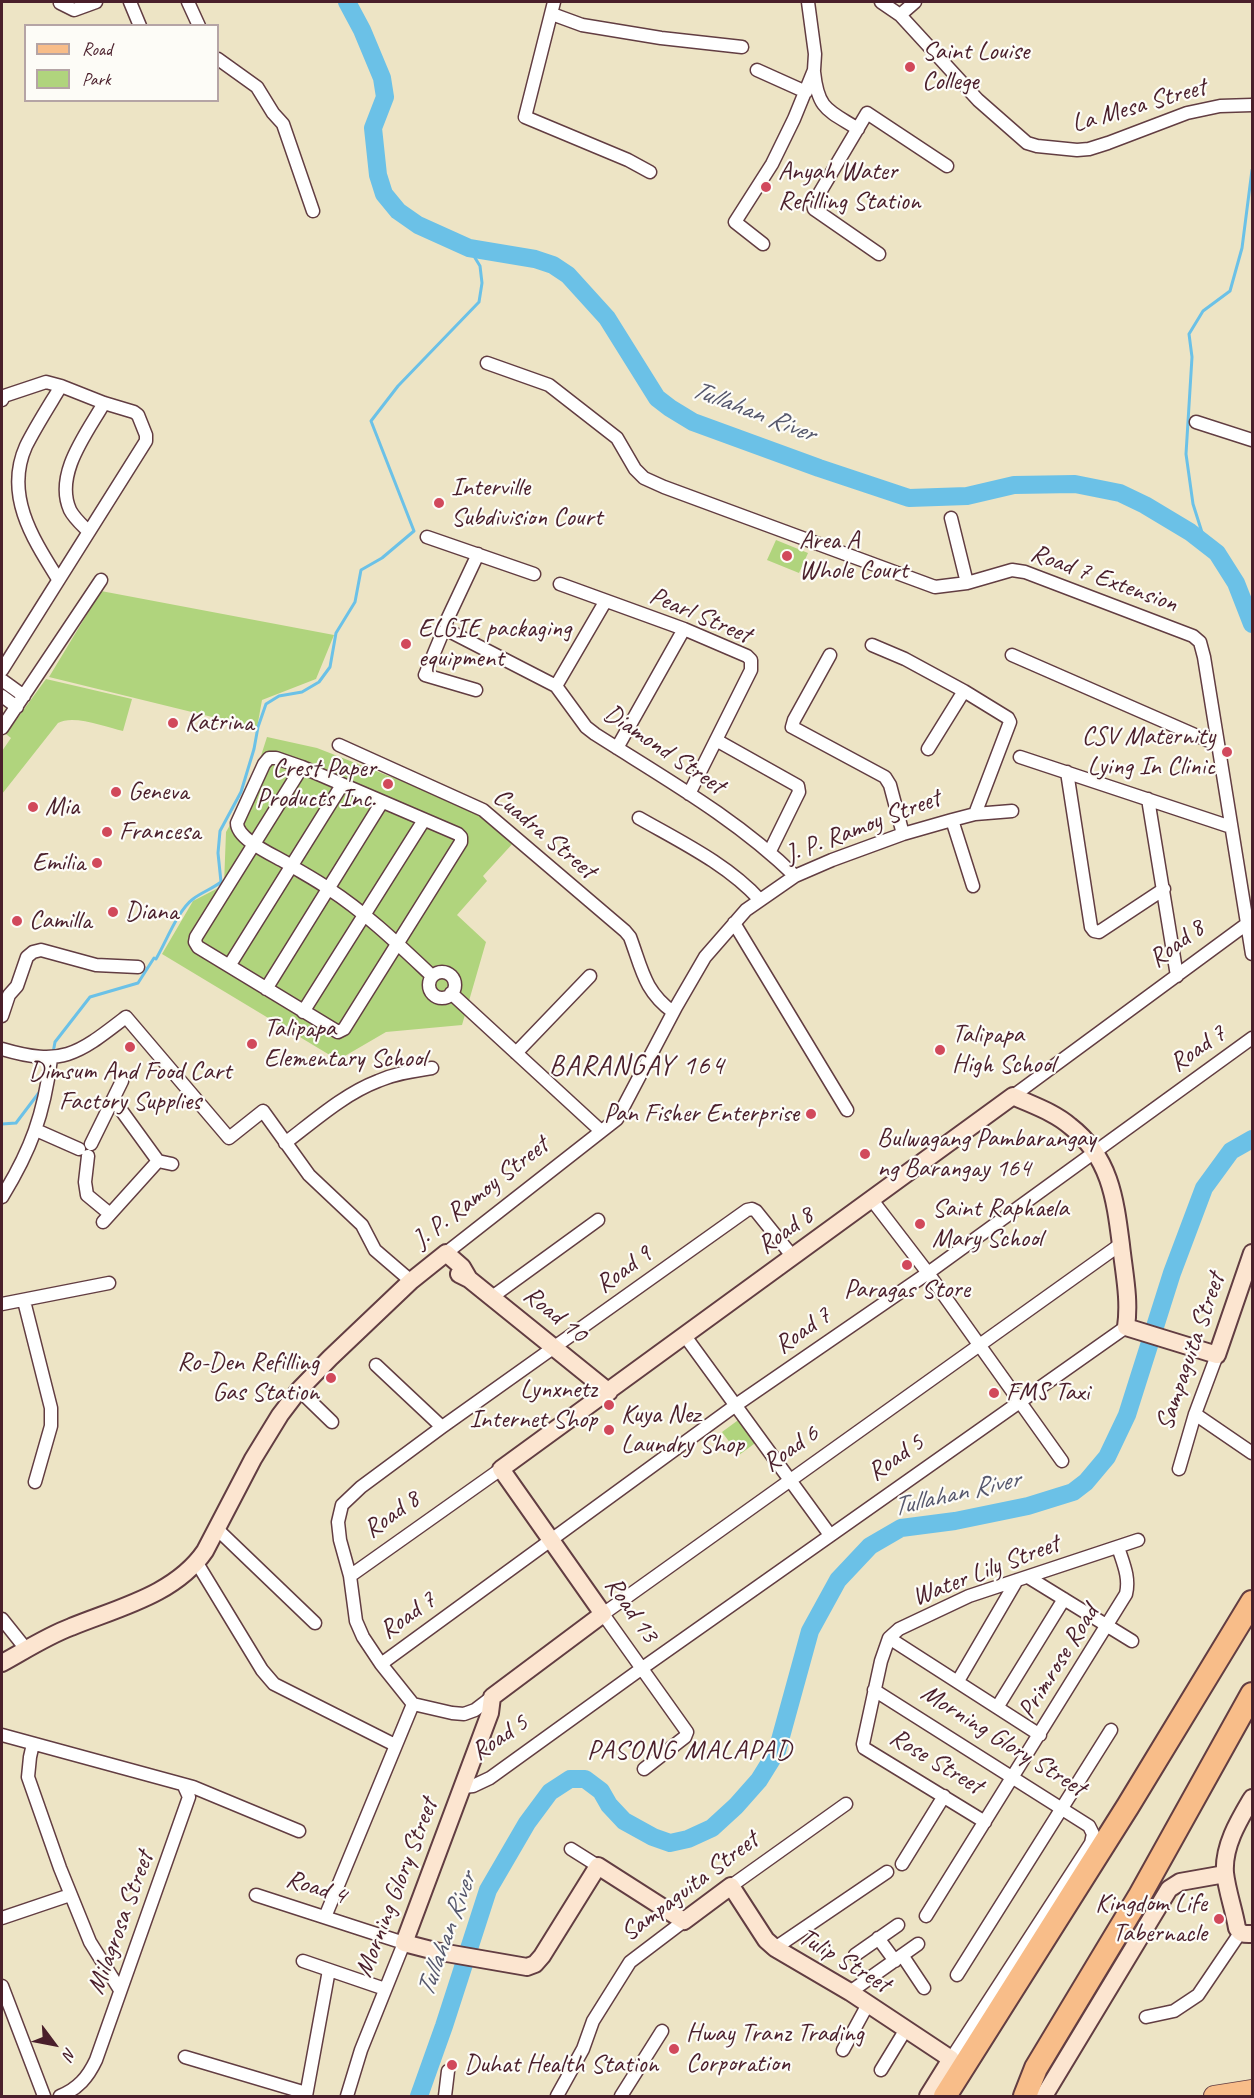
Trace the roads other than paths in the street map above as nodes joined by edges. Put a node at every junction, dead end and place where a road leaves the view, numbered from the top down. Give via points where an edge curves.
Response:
1 (96, 2) edge
2 (130, 2) edge
3 (188, 2) edge
4 (808, 2) edge
5 (881, 2) edge
6 (60, 3) edge
7 (906, 6) edge
8 (553, 8) edge
9 (139, 24) edge
10 (198, 24) edge
11 (742, 47) dead end
12 (219, 60) edge
13 (757, 70) dead end
14 (814, 70) junction
15 (806, 92) junction
16 (1252, 105) edge
17 (858, 129) junction
18 (947, 166) dead end
19 (650, 172) dead end
20 (313, 211) dead end
21 (763, 244) dead end
22 (879, 254) dead end
23 (487, 363) dead end
24 (61, 386) junction
25 (2, 400) edge
26 (104, 403) junction
27 (1196, 422) dead end
28 (1252, 440) edge
29 (951, 519) dead end
30 (88, 531) junction
31 (427, 537) dead end
32 (477, 554) junction
33 (534, 574) dead end
34 (58, 579) junction
35 (102, 580) dead end
36 (968, 583) junction
37 (560, 585) dead end
38 (605, 602) junction
39 (447, 628) junction
40 (684, 629) junction
41 (872, 645) dead end
42 (830, 655) dead end
43 (1012, 655) dead end
44 (2, 670) edge
45 (2, 680) edge
46 (556, 686) junction
47 (476, 690) dead end
48 (964, 691) junction
49 (2, 696) edge
50 (24, 696) junction
51 (17, 707) junction
52 (2, 728) edge
53 (716, 740) junction
54 (339, 745) dead end
55 (1218, 746) junction
56 (617, 748) junction
57 (928, 749) dead end
58 (1020, 758) dead end
59 (302, 767) junction
60 (1066, 772) junction
61 (342, 785) junction
62 (688, 794) junction
63 (1148, 799) junction
64 (382, 802) junction
65 (1012, 811) dead end
66 (975, 814) junction
67 (639, 818) dead end
68 (424, 820) junction
69 (952, 820) junction
70 (1232, 827) junction
71 (903, 834) junction
72 (254, 844) junction
73 (770, 851) junction
74 (291, 866) junction
75 (795, 876) junction
76 (974, 886) dead end
77 (330, 889) junction
78 (1164, 889) junction
79 (760, 900) junction
80 (364, 915) junction
81 (734, 923) junction
82 (1248, 923) junction
83 (398, 944) junction
84 (1252, 954) edge
85 (229, 966) junction
86 (138, 967) dead end
87 (590, 976) dead end
88 (1177, 976) junction
89 (266, 989) junction
90 (5, 994) edge
91 (303, 1012) junction
92 (673, 1012) junction
93 (2, 1016) edge
94 (1252, 1038) edge
95 (2, 1049) edge
96 (516, 1053) junction
97 (51, 1059) junction
98 (432, 1068) dead end
99 (122, 1081) dead end
100 (1013, 1096) junction
101 (113, 1099) junction
102 (847, 1110) dead end
103 (37, 1128) junction
104 (601, 1131) junction
105 (285, 1143) junction
106 (85, 1149) junction
107 (1095, 1151) junction
108 (158, 1161) junction
109 (172, 1164) dead end
110 (2, 1197) edge
111 (872, 1200) junction
112 (598, 1220) dead end
113 (1121, 1244) junction
114 (1252, 1253) edge
115 (442, 1255) junction
116 (793, 1257) junction
117 (928, 1273) junction
118 (411, 1281) junction
119 (109, 1283) dead end
120 (492, 1297) junction
121 (24, 1301) junction
122 (2, 1304) edge
123 (1134, 1329) junction
124 (685, 1336) junction
125 (980, 1346) junction
126 (555, 1348) junction
127 (1217, 1355) junction
128 (376, 1365) dead end
129 (299, 1390) junction
130 (609, 1392) junction
131 (1020, 1402) junction
132 (736, 1405) junction
133 (1195, 1414) junction
134 (332, 1422) dead end
135 (442, 1427) junction
136 (1252, 1451) edge
137 (1062, 1461) dead end
138 (501, 1469) junction
139 (1179, 1469) dead end
140 (791, 1481) junction
141 (35, 1482) dead end
142 (217, 1529) junction
143 (830, 1535) junction
144 (550, 1540) junction
145 (1138, 1540) dead end
146 (1118, 1547) junction
147 (197, 1563) junction
148 (350, 1576) junction
149 (1023, 1578) junction
150 (1064, 1599) junction
151 (1252, 1602) edge
152 (603, 1614) junction
153 (2, 1618) edge
154 (315, 1623) dead end
155 (1108, 1626) junction
156 (889, 1638) junction
157 (1132, 1641) dead end
158 (26, 1650) junction
159 (2, 1663) edge
160 (381, 1664) junction
161 (641, 1669) junction
162 (958, 1681) junction
163 (874, 1690) junction
164 (1252, 1694) edge
165 (492, 1697) junction
166 (412, 1704) junction
167 (998, 1706) junction
168 (1111, 1730) dead end
169 (2, 1735) edge
170 (1040, 1735) junction
171 (33, 1744) junction
172 (396, 1745) junction
173 (644, 1769) dead end
174 (1013, 1778) junction
175 (184, 1786) junction
176 (463, 1787) junction
177 (944, 1796) junction
178 (1252, 1798) edge
179 (846, 1804) dead end
180 (1062, 1809) junction
181 (985, 1822) junction
182 (299, 1831) dead end
183 (571, 1849) dead end
184 (902, 1864) dead end
185 (598, 1866) junction
186 (887, 1872) dead end
187 (1225, 1874) junction
188 (731, 1886) junction
189 (69, 1894) junction
190 (256, 1895) dead end
191 (926, 1916) dead end
192 (325, 1917) junction
193 (2, 1918) edge
194 (684, 1921) junction
195 (898, 1925) dead end
196 (1246, 1933) edge
197 (879, 1938) junction
198 (404, 1943) junction
199 (918, 1944) dead end
200 (775, 1948) junction
201 (855, 1954) dead end
202 (898, 1958) junction
203 (303, 1961) dead end
204 (329, 1970) junction
205 (957, 1975) dead end
206 (2, 1986) edge
207 (924, 1988) dead end
208 (386, 1989) junction
209 (120, 1990) junction
210 (850, 1992) junction
211 (868, 2004) junction
212 (1146, 2017) dead end
213 (906, 2029) junction
214 (662, 2031) dead end
215 (843, 2050) dead end
216 (185, 2057) dead end
217 (951, 2059) junction
218 (881, 2070) dead end
219 (448, 2071) dead end
220 (1252, 2090) edge
221 (306, 2095) edge
222 (44, 2097) edge
223 (60, 2097) edge
224 (347, 2097) edge
225 (445, 2097) edge
226 (557, 2097) edge
227 (621, 2097) edge
228 (928, 2097) edge
229 (945, 2097) edge
230 (1025, 2097) edge
231 (1044, 2097) edge
232 (1214, 2097) edge

1 - 6 street via 74,10
2 - 9 street
3 - 10 street
4 - 14 street
5 - 7 street, La Mesa Street
7 - 16 street, La Mesa Street via 978,100 1027,143 1037,146 1089,148 1186,113
8 - 11 street via 582,25
8 - 19 street via 525,117
12 - 20 street via 257,87 283,124
13 - 15 street
14 - 15 street
14 - 17 street via 816,93 824,108
15 - 21 street via 772,164 735,222
17 - 18 street via 867,113
17 - 22 street via 813,204 814,209
23 - 36 street, Road 7 Extension via 549,385 618,438 635,469 654,483 935,587
24 - 25 street via 46,382
24 - 26 street
24 - 34 street via 27,446 19,481 24,518
26 - 30 street via 65,480 70,509
26 - 30 street via 134,411 146,441
27 - 28 street
29 - 36 street
30 - 34 street
31 - 32 street
32 - 33 street
32 - 39 street via 446,622
34 - 44 street
35 - 50 street
36 - 55 street, Road 7 Extension via 1012,570 1025,572 1193,636 1200,642 1204,657
37 - 38 street, Pearl Street
38 - 40 street, Pearl Street
38 - 46 street
39 - 46 street, Diamond Street
39 - 47 street via 425,675
40 - 53 street, Pearl Street via 751,660 751,670
40 - 56 street
41 - 48 street via 905,658
42 - 71 street via 792,727 885,777
43 - 55 street
45 - 50 street
46 - 56 street, Diamond Street via 586,727
48 - 57 street
48 - 66 street via 1010,722
49 - 51 street
50 - 51 street
51 - 52 street
53 - 62 street, Pearl Street
53 - 73 street via 798,786 799,792
54 - 92 street, Cuadra Street via 483,810 625,931 649,989
55 - 70 street, Road 7 Extension
56 - 62 street, Diamond Street
58 - 60 street
59 - 61 street
59 - 72 street
59 - 72 street via 276,758 264,764 237,823 241,835
60 - 63 street
60 - 78 street via 1094,931 1099,932
61 - 64 street
61 - 74 street
62 - 73 street, Diamond Street
63 - 70 street
63 - 78 street
64 - 68 street
64 - 77 street
65 - 66 street, J. P. Ramoy Street
66 - 69 street, J. P. Ramoy Street
67 - 79 street via 715,862
68 - 80 street
68 - 83 street via 458,834 461,842
69 - 71 street, J. P. Ramoy Street
69 - 76 street
70 - 82 street, Road 7 Extension
71 - 75 street, J. P. Ramoy Street
72 - 74 street
72 - 85 street via 196,937 198,946
73 - 75 street, Diamond Street
74 - 77 street
74 - 85 street
75 - 79 street, J. P. Ramoy Street
77 - 80 street
77 - 89 street
78 - 88 street
79 - 81 street, J. P. Ramoy Street
80 - 83 street
80 - 91 street
81 - 92 street, J. P. Ramoy Street via 705,957
81 - 102 street
82 - 84 street, Road 7 Extension
82 - 88 street, Road 8
83 - 91 street via 344,1029 332,1030
83 - 96 street via 432,976 431,993 439,997 451,993
85 - 89 street
86 - 90 street via 89,963 42,950 27,957 15,990
87 - 96 street
88 - 100 street, Road 8
89 - 91 street
90 - 93 street
92 - 104 street, J. P. Ramoy Street via 622,1111
94 - 107 street, Road 7
95 - 97 street
96 - 104 street
97 - 103 street
97 - 105 street via 83,1048 126,1017 229,1138 263,1112
98 - 105 street via 377,1081 338,1103
99 - 101 street
100 - 107 street via 1070,1125
100 - 111 street, Road 8
101 - 106 street
101 - 108 street
103 - 106 street
103 - 110 street
104 - 115 street, J. P. Ramoy Street
105 - 118 street via 309,1175 362,1225 375,1250
106 - 108 street via 87,1194 106,1218
107 - 113 street via 1114,1196
107 - 117 street, Road 7
108 - 109 street
111 - 116 street, Road 8
111 - 117 street
112 - 120 street
113 - 123 street
113 - 125 street, Road 6
114 - 127 street, Sampaguita Street
115 - 118 street, J. P. Ramoy Street
115 - 120 street, Road 10 via 462,1267 469,1279
116 - 124 street, Road 8
116 - 126 street, Road 9 via 756,1211 747,1210
117 - 125 street
117 - 132 street, Road 7
118 - 129 street, J. P. Ramoy Street
119 - 121 street
120 - 126 street, Road 10
121 - 122 street
121 - 141 street via 51,1408 51,1426
123 - 127 street
123 - 131 street, Road 5
124 - 130 street, Road 8
124 - 132 street
125 - 131 street
125 - 140 street, Road 6
126 - 130 street, Road 10
126 - 135 street, Road 9
127 - 133 street, Sampaguita Street
128 - 135 street
129 - 134 street
129 - 142 street, J. P. Ramoy Street via 257,1451
130 - 138 street, Road 8
131 - 137 street
131 - 143 street, Road 5
132 - 140 street
132 - 144 street, Road 7
133 - 136 street
133 - 139 street, Sampaguita Street
135 - 148 street, Road 9 via 342,1505 338,1522 340,1540
138 - 144 street, Road 13
138 - 148 street, Road 8
140 - 143 street
140 - 152 street, Road 6
142 - 147 street, J. P. Ramoy Street
142 - 154 street
143 - 161 street, Road 5
144 - 152 street, Road 13
144 - 160 street, Road 7
145 - 146 street, Water Lily Street
146 - 149 street, Water Lily Street
146 - 155 street, Primrose Road via 1128,1584
147 - 158 street, J. P. Ramoy Street via 160,1590 69,1627
147 - 172 street via 274,1684
148 - 160 street, Road 9 via 357,1621
149 - 150 street
149 - 156 street, Water Lily Street via 969,1596 899,1629
149 - 162 street
150 - 155 street
150 - 167 street
151 - 229 highway
152 - 161 street, Road 13
152 - 165 street, Road 6
153 - 158 street
155 - 157 street
155 - 170 street, Primrose Road
156 - 162 street
156 - 163 street
158 - 159 street, J. P. Ramoy Street
160 - 166 street, Road 9
161 - 173 street, Road 13 via 687,1732
161 - 176 street, Road 5 via 490,1778
162 - 167 street
163 - 174 street, Morning Glory Street
163 - 177 street, Rose Street via 863,1744
164 - 230 highway via 1139,1897 1036,2068
165 - 166 street via 464,1714
165 - 176 street, Morning Glory Street via 490,1713
166 - 172 street
167 - 170 street
168 - 180 street
169 - 171 street
170 - 174 street, Primrose Road
171 - 175 street
171 - 189 street via 28,1777
172 - 192 street
174 - 180 street, Morning Glory Street
174 - 181 street, Primrose Road
175 - 182 street
175 - 209 street, Milagrosa Street via 189,1797
176 - 198 street, Morning Glory Street
177 - 181 street, Rose Street
177 - 184 street
178 - 187 street via 1230,1839
179 - 188 street, Sampaguita Street
180 - 205 street
180 - 217 street, Morning Glory Street via 1089,1826 1093,1834 1091,1843
181 - 191 street, Primrose Road
183 - 185 street
185 - 194 street
185 - 198 street, Road 4 via 535,1964 527,1967 501,1963
186 - 200 street
187 - 196 street via 1237,1928
187 - 231 street via 1180,1882 1169,1889
188 - 194 street, Sampaguita Street
188 - 200 street, Tulip Street
189 - 193 street
189 - 209 street via 90,1942
190 - 192 street, Road 4
192 - 198 street, Road 4
194 - 226 street, Sampaguita Street via 630,1962 593,2021
195 - 197 street
196 - 212 street via 1198,1995 1174,2011
197 - 201 street
197 - 202 street
198 - 208 street, Morning Glory Street
199 - 202 street
200 - 210 street, Tulip Street
202 - 207 street
202 - 210 street
203 - 204 street
204 - 208 street
204 - 221 street
206 - 222 street
208 - 224 street, Morning Glory Street
209 - 223 street, Milagrosa Street via 90,2073 79,2086
210 - 211 street, Tulip Street
211 - 213 street, Tulip Street
211 - 215 street
213 - 217 street, Tulip Street
213 - 218 street
214 - 227 street
216 - 221 street
217 - 228 street
219 - 225 street
220 - 232 main road

